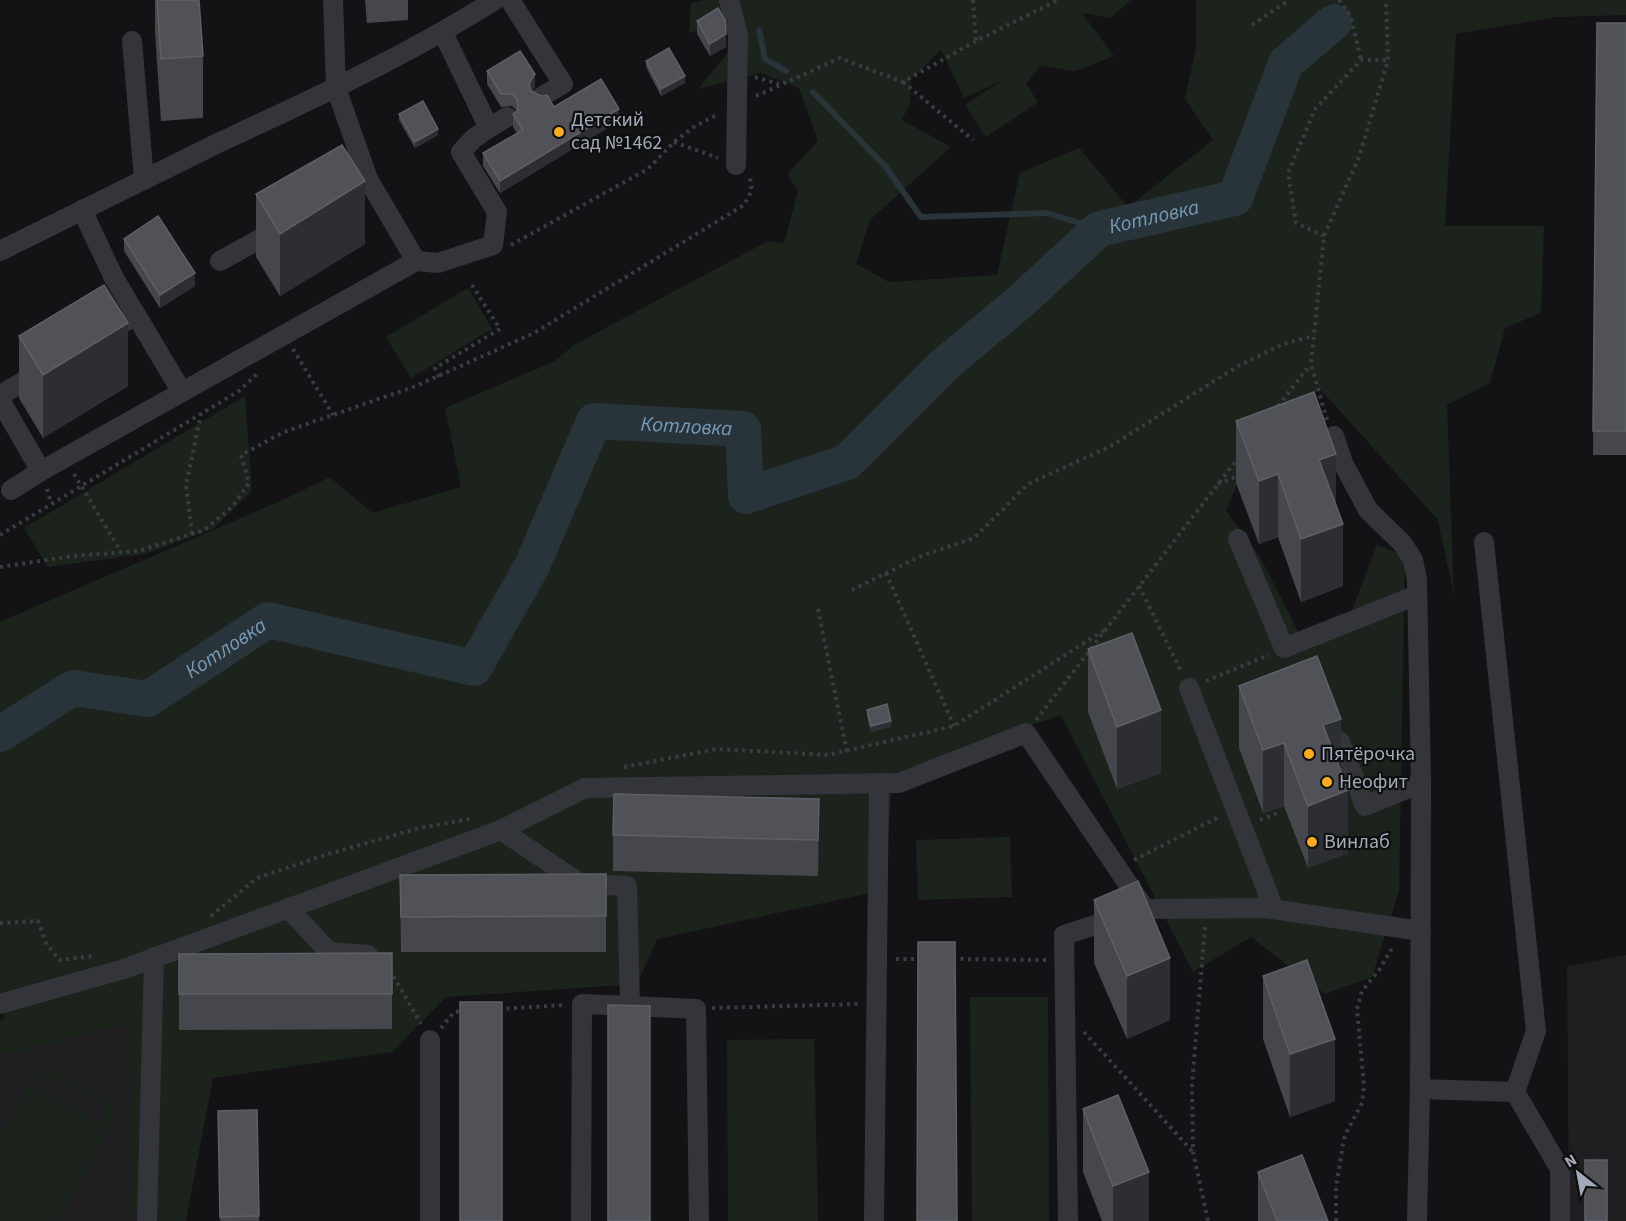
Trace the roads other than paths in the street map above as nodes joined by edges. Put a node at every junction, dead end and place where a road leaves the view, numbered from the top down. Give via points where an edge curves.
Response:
1 (333, 0) edge
2 (495, 0) edge
3 (510, 0) edge
4 (729, 0) edge
5 (443, 33) junction
6 (132, 41) dead end
7 (336, 88) junction
8 (541, 97) edge
9 (507, 117) dead end
10 (489, 128) junction
11 (736, 165) road end
12 (144, 179) junction
13 (368, 179) junction
14 (338, 195) edge
15 (82, 210) junction
16 (299, 217) edge
17 (0, 250) edge
18 (220, 261) dead end
19 (416, 261) junction
20 (136, 315) junction
21 (88, 344) edge
22 (58, 361) edge
23 (182, 392) junction
24 (0, 395) edge
25 (0, 400) edge
26 (1334, 436) road end
27 (41, 471) junction
28 (11, 490) dead end
29 (1238, 539) dead end
30 (1484, 542) dead end
31 (1417, 588) junction
32 (1189, 688) road end
33 (1340, 742) edge
34 (879, 783) junction
35 (1421, 783) junction
36 (501, 830) junction
37 (288, 908) junction
38 (1145, 909) junction
39 (1274, 909) junction
40 (1411, 930) junction
41 (382, 956) edge
42 (154, 957) junction
43 (0, 1004) edge
44 (630, 1006) junction
45 (430, 1040) road end
46 (1420, 1089) junction
47 (1515, 1092) junction
48 (147, 1221) edge
49 (429, 1221) edge
50 (581, 1221) edge
51 (699, 1221) edge
52 (874, 1221) edge
53 (1068, 1221) edge
54 (1417, 1221) edge
55 (1560, 1221) edge

1 - 7 street
2 - 5 street
3 - 8 street via 563,84
4 - 11 street via 738,35
5 - 7 street
5 - 10 street
6 - 12 street
7 - 12 street
7 - 13 street
9 - 10 street
10 - 19 street via 461,152 496,212 492,245 438,263
12 - 15 street
13 - 14 street
13 - 19 street
15 - 17 street
15 - 20 street
16 - 18 street
19 - 23 street
20 - 21 street
20 - 23 street
22 - 24 street
23 - 27 street
25 - 27 street
26 - 31 street via 1343,463 1368,510 1413,560
27 - 28 street
29 - 31 street via 1284,648
30 - 47 street via 1536,1031
31 - 35 street
32 - 39 street
33 - 35 street via 1365,806
34 - 36 street via 585,788
34 - 38 street via 899,783 1026,733
34 - 52 street
35 - 40 street
36 - 37 street
36 - 44 street via 581,884 627,886
37 - 41 street via 329,952
37 - 42 street
38 - 39 street
38 - 53 street via 1064,935
39 - 40 street
40 - 46 street
42 - 43 street
42 - 48 street
44 - 50 street via 582,1004
44 - 51 street via 696,1009
45 - 49 street
46 - 47 street
46 - 54 street
47 - 55 street via 1560,1169

